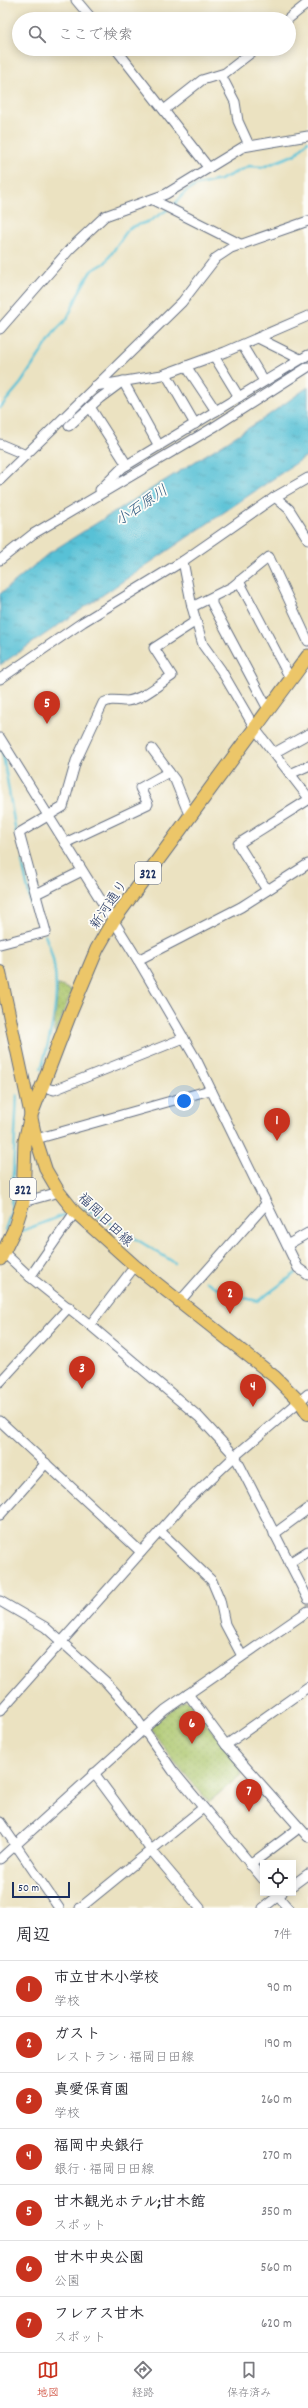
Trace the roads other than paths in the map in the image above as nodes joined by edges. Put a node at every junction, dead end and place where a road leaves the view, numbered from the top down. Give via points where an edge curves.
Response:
1 (76, 0) edge
2 (305, 3) edge
3 (86, 12) edge
4 (295, 12) edge
5 (122, 56) edge
6 (248, 56) edge
7 (220, 74) junction
8 (164, 110) junction
9 (308, 136) edge
10 (249, 145) junction
11 (208, 167) junction
12 (153, 200) junction
13 (308, 221) edge
14 (242, 245) junction
15 (307, 317) edge
16 (0, 329) edge
17 (258, 338) junction
18 (242, 345) junction
19 (214, 356) junction
20 (304, 357) edge
21 (186, 366) junction
22 (308, 367) edge
23 (166, 374) junction
24 (124, 381) junction
25 (264, 381) junction
26 (95, 386) junction
27 (239, 397) junction
28 (90, 407) junction
29 (216, 411) junction
30 (195, 424) junction
31 (69, 426) dead end
32 (0, 444) edge
33 (159, 446) junction
34 (26, 454) junction
35 (127, 465) junction
36 (308, 478) edge
37 (0, 480) edge
38 (275, 497) junction
39 (92, 499) junction
40 (308, 539) edge
41 (0, 560) edge
42 (183, 561) junction
43 (239, 581) junction
44 (212, 598) junction
45 (192, 607) junction
46 (196, 621) junction
47 (308, 641) edge
48 (308, 656) edge
49 (0, 680) edge
50 (291, 680) junction
51 (269, 711) junction
52 (256, 730) junction
53 (308, 734) edge
54 (0, 738) edge
55 (152, 749) dead end
56 (274, 753) junction
57 (308, 766) edge
58 (169, 772) junction
59 (290, 774) junction
60 (308, 799) edge
61 (48, 816) junction
62 (190, 817) junction
63 (65, 843) junction
64 (308, 864) edge
65 (82, 871) junction
66 (268, 890) junction
67 (36, 894) junction
68 (113, 921) junction
69 (0, 944) edge
70 (138, 960) junction
71 (0, 974) edge
72 (184, 1038) junction
73 (43, 1087) junction
74 (210, 1090) junction
75 (31, 1115) junction
76 (36, 1139) junction
77 (59, 1192) junction
78 (23, 1202) junction
79 (266, 1204) junction
80 (75, 1212) junction
81 (308, 1233) edge
82 (287, 1245) junction
83 (1, 1253) edge
84 (135, 1266) junction
85 (308, 1274) edge
86 (30, 1277) junction
87 (180, 1301) junction
88 (69, 1307) junction
89 (90, 1325) junction
90 (0, 1382) edge
91 (304, 1398) edge
92 (308, 1414) edge
93 (0, 1421) edge
94 (235, 1456) junction
95 (46, 1463) junction
96 (308, 1509) edge
97 (0, 1515) edge
98 (160, 1531) junction
99 (274, 1534) junction
100 (308, 1551) edge
101 (141, 1552) junction
102 (289, 1562) junction
103 (308, 1599) edge
104 (0, 1601) edge
105 (308, 1611) edge
106 (62, 1641) junction
107 (242, 1656) junction
108 (308, 1687) edge
109 (188, 1694) junction
110 (0, 1711) edge
111 (143, 1729) junction
112 (226, 1745) junction
113 (94, 1773) junction
114 (203, 1808) junction
115 (0, 1822) edge
116 (297, 1827) junction
117 (308, 1837) edge
118 (17, 1845) junction
119 (151, 1850) junction
120 (0, 1859) edge
121 (250, 1865) junction
122 (308, 1874) edge
123 (260, 1876) edge
124 (296, 1883) edge
125 (276, 1896) edge
126 (279, 1896) edge
127 (59, 1908) edge
128 (80, 1908) edge
129 (200, 1908) edge
130 (263, 1908) edge
131 (288, 1908) edge

1 - 3 street
2 - 4 street
5 - 8 street
6 - 7 street
7 - 8 street via 202,80
7 - 10 street via 235,102 238,121
8 - 11 street
9 - 10 street
10 - 11 street
11 - 12 street
12 - 14 street
12 - 16 street via 105,216 90,229
13 - 14 street
14 - 26 street via 231,248 211,263 182,302
15 - 17 street
17 - 18 street
17 - 20 street
18 - 19 street
18 - 25 street
19 - 21 street
19 - 27 street
20 - 25 street
21 - 23 street
21 - 29 street
22 - 39 street via 214,427
23 - 24 street
23 - 30 street
24 - 26 street
24 - 28 street
24 - 33 street
25 - 27 street
26 - 34 street
27 - 29 street
28 - 31 street
28 - 35 street
29 - 30 street
30 - 33 street
32 - 34 street
33 - 35 street
34 - 37 street
35 - 39 street
36 - 38 street
38 - 40 street via 289,509
38 - 42 street
39 - 41 street via 33,534
42 - 45 street
42 - 49 street via 83,622
43 - 44 street
43 - 47 street via 269,557
43 - 50 street
44 - 45 street
44 - 51 street via 212,604
45 - 46 street
46 - 52 street via 203,644
46 - 61 street via 154,648 172,676 140,697 127,701 110,699 103,703 76,761 63,807
48 - 50 highway, 新河通り / 322
50 - 51 highway, 新河通り / 322
51 - 52 highway, 新河通り / 322
52 - 56 street
52 - 62 highway, 新河通り / 322
53 - 56 street
54 - 61 street
55 - 58 street
56 - 59 street
57 - 59 street
58 - 62 street
58 - 63 street via 140,788 148,804
59 - 60 street
60 - 66 street via 238,844
61 - 63 street
61 - 67 street via 19,834
62 - 68 highway, 新河通り / 322
63 - 65 street
64 - 66 street
65 - 67 street
65 - 68 street
66 - 70 street via 241,907
67 - 69 street via 43,933
68 - 70 street
68 - 73 highway, 新河通り / 322 via 91,963
70 - 72 street
71 - 75 main road, 福岡日田線
72 - 73 street via 54,1090
72 - 74 street
73 - 75 highway, 新河通り / 322
74 - 76 street
74 - 79 street
75 - 76 main road, 福岡日田線
75 - 78 highway, 322 via 25,1141
76 - 77 main road, 福岡日田線 via 46,1170
77 - 78 street
77 - 80 main road, 福岡日田線
78 - 83 highway, 322 via 14,1230
79 - 82 street
79 - 87 street
80 - 84 main road, 福岡日田線
80 - 86 street
81 - 82 street
82 - 85 street via 298,1268
83 - 86 street
84 - 87 main road, 福岡日田線
84 - 89 street
86 - 88 street
87 - 91 main road, 福岡日田線
88 - 89 street
88 - 90 street
89 - 94 street via 199,1417
91 - 92 main road, 福岡日田線
91 - 94 street
93 - 95 street
94 - 98 street
94 - 99 street
95 - 97 street
95 - 101 street
96 - 99 street
98 - 101 street
98 - 107 street via 212,1581 220,1600 225,1624
99 - 102 street
100 - 102 street
101 - 106 street
102 - 103 street
104 - 106 street via 45,1627
105 - 107 street
106 - 110 street
106 - 111 street via 118,1694
107 - 109 street
108 - 112 street
109 - 111 street
109 - 112 street
111 - 113 street
111 - 114 street
112 - 116 street
113 - 118 street
113 - 119 street
114 - 119 street
114 - 121 street
115 - 118 street
116 - 117 street
116 - 121 street
118 - 120 street
118 - 127 street
119 - 128 street
119 - 129 street
121 - 123 street
122 - 124 street
125 - 130 street
126 - 131 street

